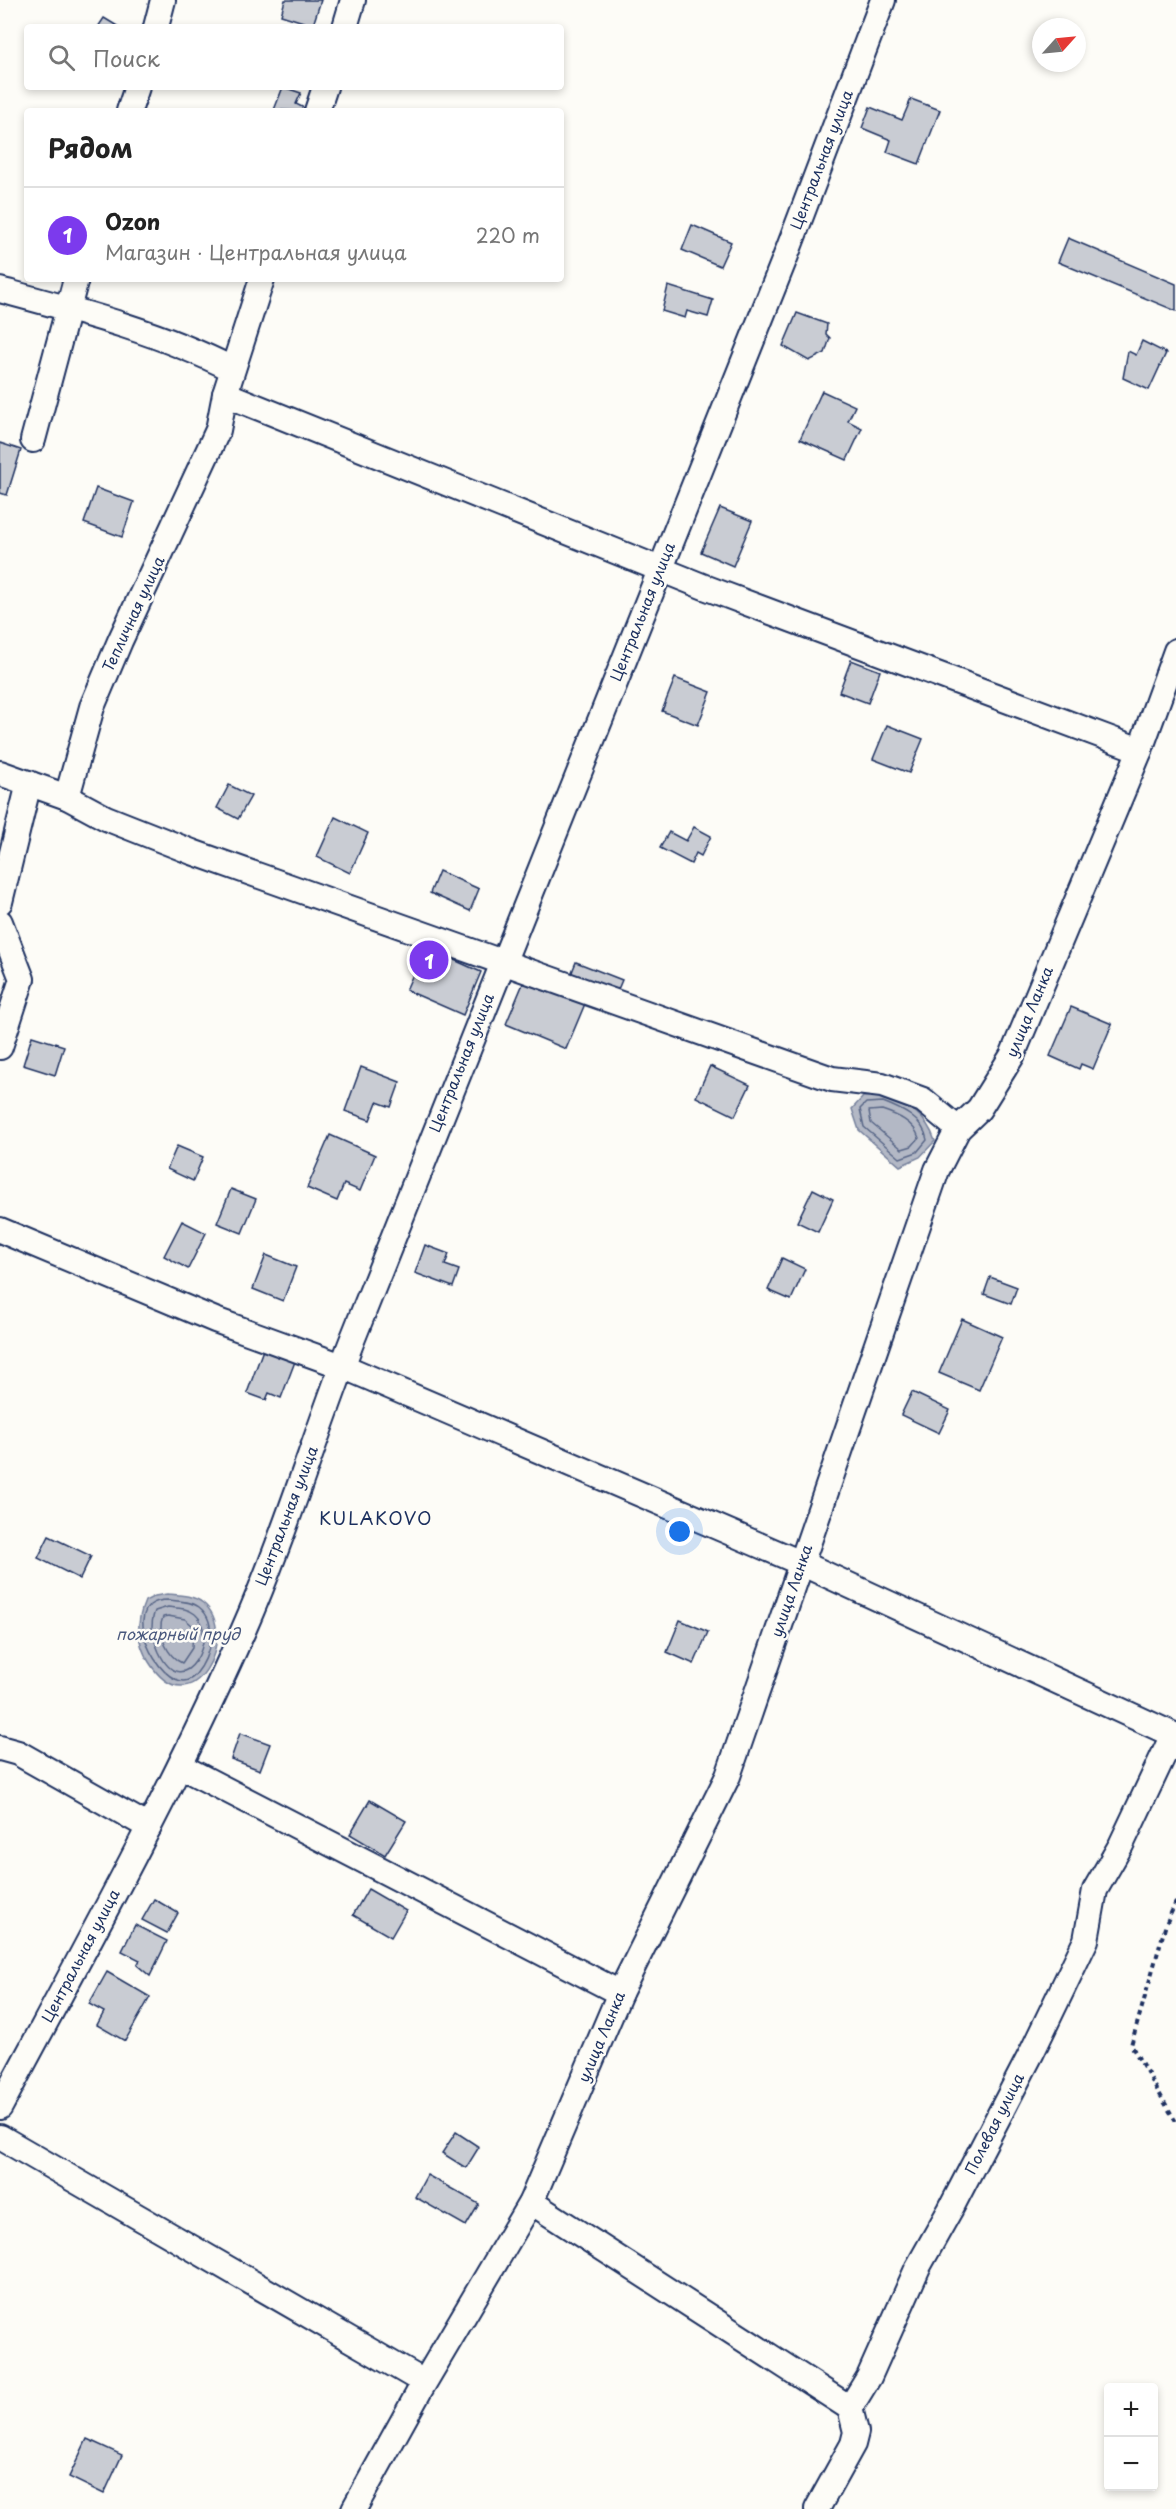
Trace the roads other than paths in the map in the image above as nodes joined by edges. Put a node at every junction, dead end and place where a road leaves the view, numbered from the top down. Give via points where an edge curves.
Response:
1 (163, 0) edge
2 (353, 0) edge
3 (883, 0) edge
4 (157, 24) edge
5 (346, 24) edge
6 (136, 90) edge
7 (324, 90) edge
8 (130, 108) edge
9 (318, 108) edge
10 (75, 282) edge
11 (261, 282) edge
12 (0, 290) edge
13 (67, 308) junction
14 (232, 369) junction
15 (225, 394) junction
16 (33, 440) dead end
17 (661, 569) junction
18 (1176, 651) edge
19 (1140, 750) junction
20 (0, 773) edge
21 (29, 783) junction
22 (66, 797) junction
23 (0, 902) edge
24 (0, 921) edge
25 (504, 964) junction
26 (0, 1047) edge
27 (958, 1129) junction
28 (0, 1230) edge
29 (342, 1366) junction
30 (801, 1563) junction
31 (1174, 1736) edge
32 (0, 1748) edge
33 (180, 1766) junction
34 (149, 1827) junction
35 (620, 1994) junction
36 (0, 2108) edge
37 (0, 2138) edge
38 (531, 2202) junction
39 (424, 2382) junction
40 (850, 2408) junction
41 (354, 2509) edge
42 (817, 2509) edge

1 - 4 street
2 - 5 street
3 - 17 street, Центральная улица
6 - 8 street
7 - 9 street
10 - 13 street
11 - 14 street, Тепличная улица
12 - 13 street
13 - 14 street via 202,354
13 - 16 street
14 - 15 street, Тепличная улица
15 - 17 street
15 - 22 street, Тепличная улица via 218,430 92,707
17 - 19 street
17 - 25 street, Центральная улица
18 - 19 street, улица Ланка
19 - 27 street, улица Ланка via 1012,1056 979,1108
20 - 21 street
21 - 22 street
21 - 23 street
22 - 25 street via 106,818 192,852
24 - 26 street via 22,979
25 - 27 street via 832,1079 882,1084 923,1100
25 - 29 street, Центральная улица
27 - 30 street, улица Ланка via 937,1170
28 - 29 street via 215,1320
29 - 30 street
29 - 33 street, Центральная улица via 244,1628
30 - 31 street
30 - 35 street, улица Ланка via 728,1776
31 - 40 street, Полевая улица via 1095,1890 1086,1940 918,2267 869,2377
32 - 34 street via 18,1753
33 - 34 street, Центральная улица
33 - 35 street
34 - 36 street, Центральная улица
35 - 38 street, улица Ланка
37 - 39 street
38 - 39 street, улица Ланка
38 - 40 street
39 - 41 street, улица Ланка
40 - 42 street via 856,2432 853,2444

